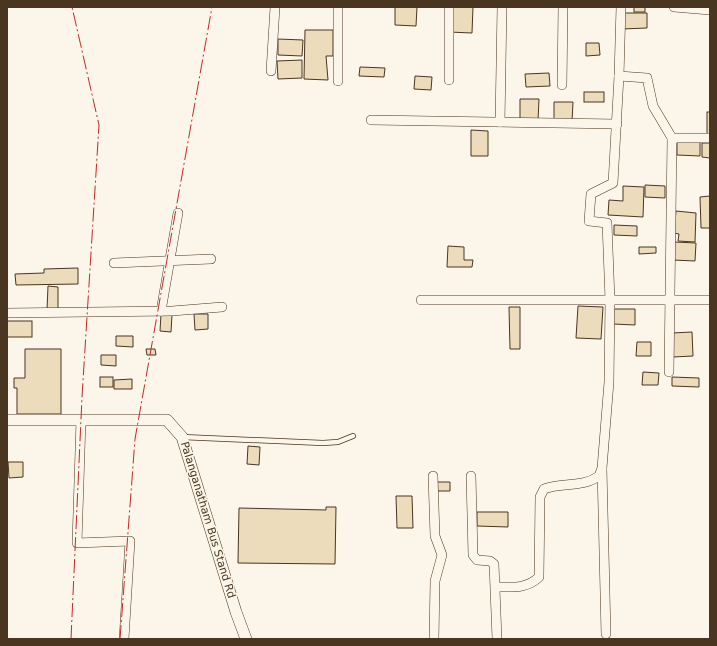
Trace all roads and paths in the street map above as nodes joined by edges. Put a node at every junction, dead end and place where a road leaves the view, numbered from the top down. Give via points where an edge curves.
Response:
1 (275, 7) edge
2 (338, 7) edge
3 (449, 7) edge
4 (502, 7) edge
5 (563, 7) edge
6 (621, 7) edge
7 (674, 7) edge
8 (710, 10) edge
9 (271, 71) dead end
10 (619, 76) junction
11 (449, 80) dead end
12 (338, 81) dead end
13 (562, 85) dead end
14 (371, 120) dead end
15 (500, 122) junction
16 (617, 124) junction
17 (672, 138) junction
18 (710, 138) edge
19 (178, 213) dead end
20 (211, 259) dead end
21 (170, 260) junction
22 (114, 263) dead end
23 (421, 300) dead end
24 (610, 300) junction
25 (710, 300) edge
26 (669, 301) junction
27 (222, 307) dead end
28 (161, 311) junction
29 (7, 313) edge
30 (669, 372) dead end
31 (7, 420) edge
32 (80, 420) junction
33 (353, 436) dead end
34 (182, 437) junction
35 (602, 468) junction
36 (433, 476) dead end
37 (471, 476) dead end
38 (496, 587) junction
39 (606, 634) dead end
40 (124, 639) edge
41 (246, 639) edge
42 (434, 639) edge
43 (497, 639) edge

1 - 9 street
2 - 12 street
3 - 11 street
4 - 15 street
5 - 13 street
6 - 10 street
7 - 8 street
10 - 16 street
10 - 17 street via 647,78 653,106
14 - 15 street
15 - 16 street
16 - 24 street via 613,183 590,194 588,221 607,223
17 - 18 street
17 - 26 street
19 - 21 street
20 - 21 street
21 - 22 street
21 - 28 street
23 - 24 street
24 - 26 street
24 - 35 street via 609,382
25 - 26 street
26 - 30 street
27 - 28 street
28 - 29 street
31 - 32 street, Palanganatham Bus Stand Rd
32 - 34 street, Palanganatham Bus Stand Rd via 167,420
32 - 40 street via 77,543 130,541
33 - 34 lane via 338,442 323,443
34 - 41 street, Palanganatham Bus Stand Rd
35 - 38 street via 599,476 585,483 544,489 540,497 539,577 523,586
35 - 39 street
36 - 42 street via 435,536 442,555 435,581
37 - 38 street via 473,555 477,560 490,561 494,564
38 - 43 street

